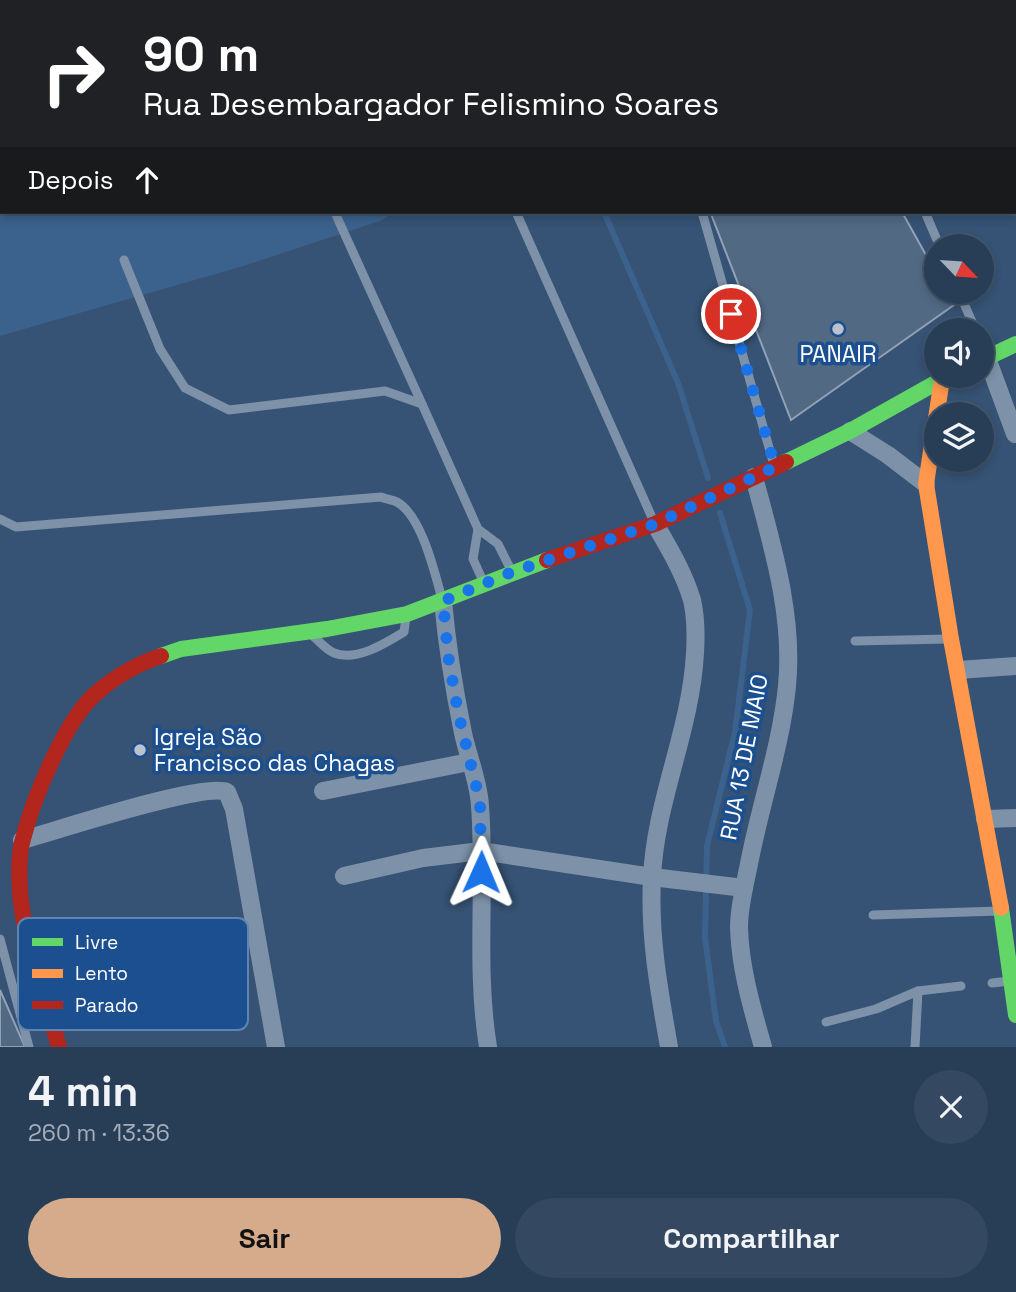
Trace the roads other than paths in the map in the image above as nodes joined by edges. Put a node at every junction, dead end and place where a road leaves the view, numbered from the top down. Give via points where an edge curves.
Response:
1 (517, 214) edge
2 (703, 214) edge
3 (926, 214) edge
4 (336, 215) dead end
5 (934, 234) edge
6 (124, 260) dead end
7 (1016, 344) edge
8 (994, 353) edge
9 (994, 379) edge
10 (927, 388) edge
11 (943, 388) edge
12 (422, 404) junction
13 (850, 431) junction
14 (1015, 433) edge
15 (775, 467) junction
16 (754, 477) junction
17 (926, 484) junction
18 (0, 519) edge
19 (655, 524) junction
20 (478, 529) junction
21 (512, 572) junction
22 (484, 584) junction
23 (443, 601) junction
24 (407, 614) junction
25 (307, 632) junction
26 (951, 639) junction
27 (855, 641) dead end
28 (1016, 666) edge
29 (958, 670) junction
30 (469, 762) junction
31 (323, 791) dead end
32 (1016, 818) edge
33 (985, 819) junction
34 (22, 841) junction
35 (481, 851) junction
36 (344, 876) dead end
37 (658, 878) junction
38 (739, 888) junction
39 (1002, 911) junction
40 (873, 915) dead end
41 (24, 918) edge
42 (0, 939) edge
43 (992, 983) dead end
44 (961, 986) dead end
45 (1012, 986) edge
46 (918, 991) junction
47 (18, 1006) edge
48 (1016, 1015) edge
49 (826, 1022) dead end
50 (24, 1030) edge
51 (54, 1030) edge
52 (29, 1047) edge
53 (59, 1047) edge
54 (276, 1047) edge
55 (488, 1047) edge
56 (669, 1047) edge
57 (763, 1047) edge
58 (915, 1047) edge

1 - 19 lane
2 - 15 lane
3 - 5 lane
4 - 12 lane
6 - 12 lane via 160,349 185,388 229,410 385,391
7 - 8 street
9 - 14 street
10 - 13 street
11 - 17 street
12 - 20 lane
13 - 15 street
13 - 17 street
15 - 16 street
16 - 19 street
16 - 38 street, RUA 13 DE MAIO via 786,619 787,685 776,751
17 - 26 street
18 - 23 lane via 16,527 381,497 398,503 413,520
19 - 21 street
19 - 37 street via 681,570 696,631 694,678 657,839
20 - 21 lane via 498,544
20 - 22 lane via 473,559
21 - 22 street
22 - 23 street
23 - 24 street
23 - 30 street via 448,655
24 - 25 street
24 - 25 lane via 404,632 356,655 334,653
25 - 34 street via 181,649 115,677 68,727
26 - 27 lane
26 - 29 street
28 - 29 street
29 - 33 street
30 - 31 street
30 - 35 street via 480,802
32 - 33 street
33 - 39 street
34 - 41 street via 19,870
34 - 54 street via 180,796 207,790 227,792 234,809
35 - 36 street via 423,858
35 - 37 street
35 - 55 street
37 - 38 street
37 - 56 street via 653,961
38 - 57 street, RUA 13 DE MAIO via 744,976
39 - 40 lane
39 - 45 street
42 - 47 lane
43 - 45 lane
44 - 46 lane
45 - 48 street
46 - 49 lane via 876,1009
46 - 58 lane
50 - 52 lane
51 - 53 street

